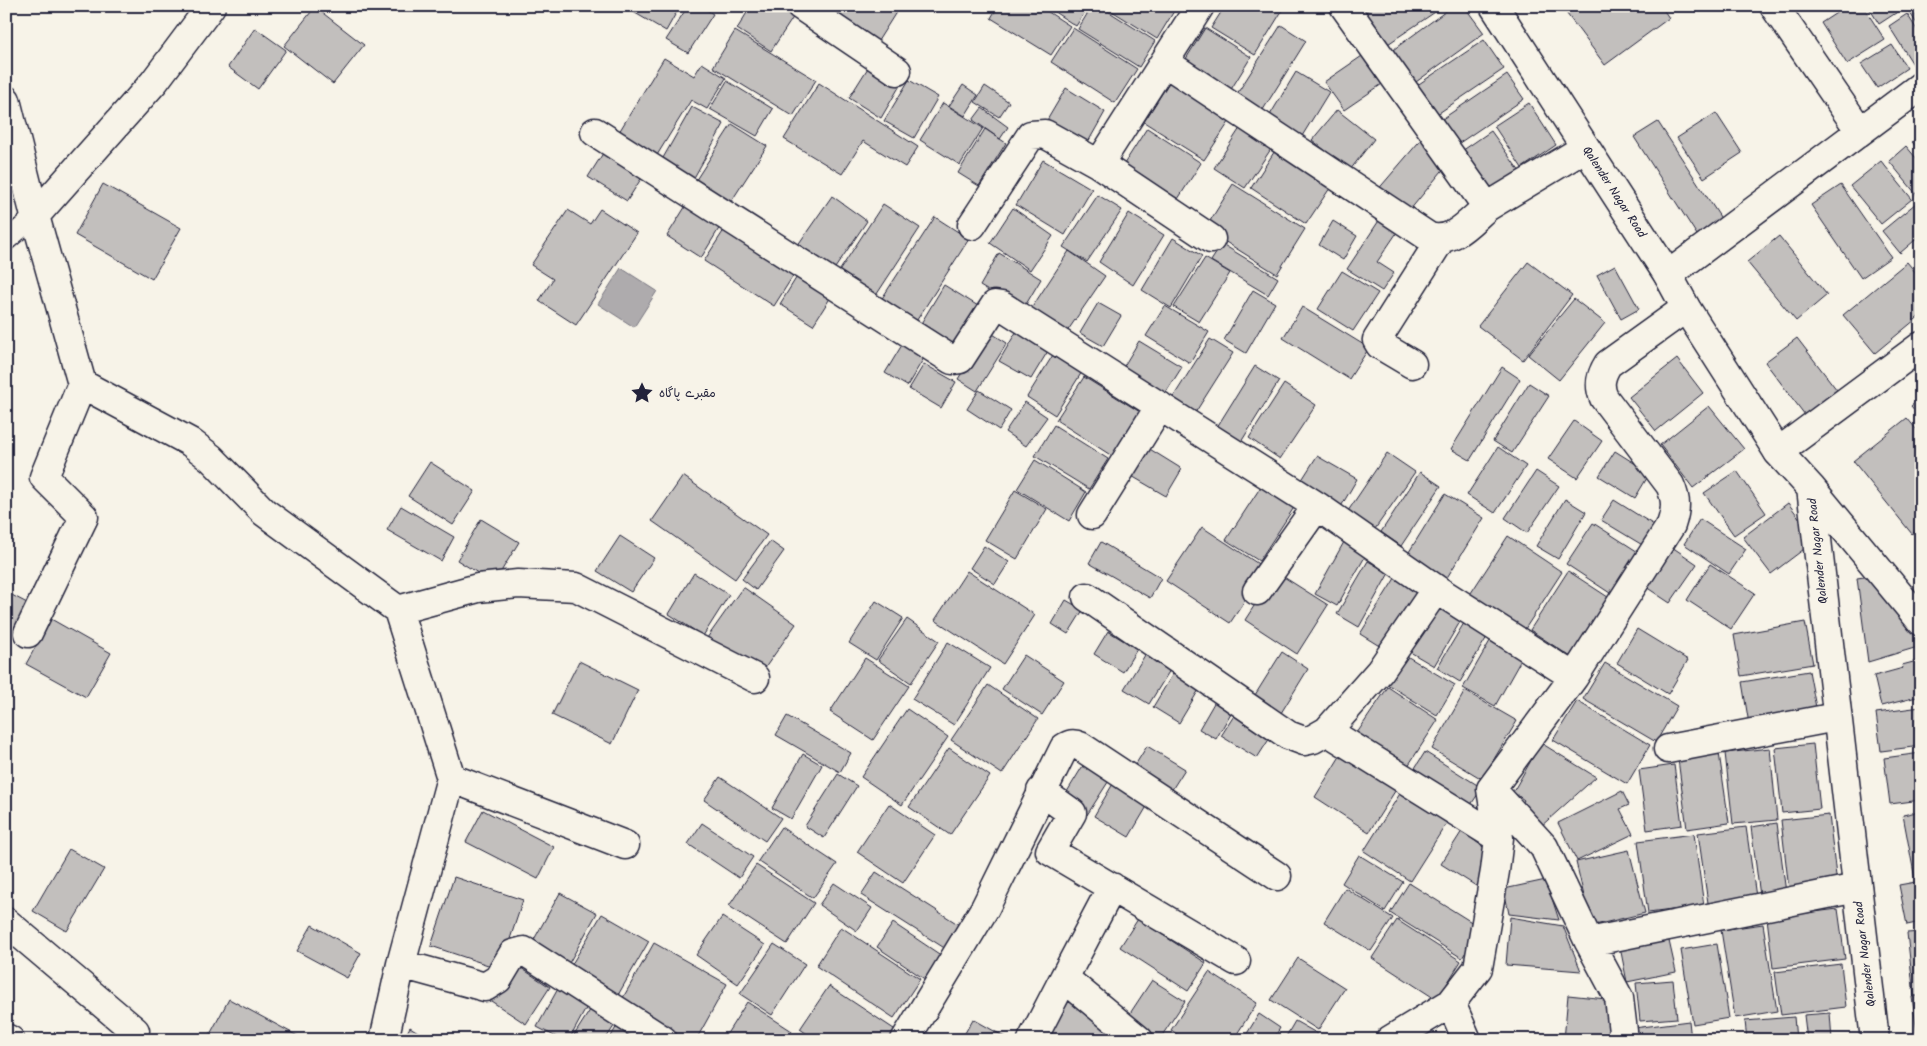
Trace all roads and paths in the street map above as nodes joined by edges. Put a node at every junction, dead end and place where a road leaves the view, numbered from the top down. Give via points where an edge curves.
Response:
1 (211, 6) edge
2 (801, 6) edge
3 (1200, 6) edge
4 (1344, 6) edge
5 (1494, 6) edge
6 (1781, 9) edge
7 (1166, 63) junction
8 (898, 71) dead end
9 (1921, 86) edge
10 (6, 100) edge
11 (1860, 131) junction
12 (595, 132) dead end
13 (1585, 148) junction
14 (1099, 164) junction
15 (1487, 207) junction
16 (35, 216) junction
17 (972, 226) dead end
18 (1212, 239) dead end
19 (1441, 239) junction
20 (6, 240) edge
21 (1668, 274) junction
22 (1686, 308) junction
23 (1921, 346) edge
24 (1412, 364) dead end
25 (82, 384) junction
26 (1160, 406) junction
27 (1778, 452) junction
28 (1811, 488) junction
29 (1317, 506) junction
30 (1092, 515) dead end
31 (1436, 589) junction
32 (1257, 591) dead end
33 (1087, 597) dead end
34 (398, 610) junction
35 (1921, 621) edge
36 (28, 633) dead end
37 (755, 678) dead end
38 (1574, 678) junction
39 (1836, 717) junction
40 (1327, 731) junction
41 (1668, 749) dead end
42 (451, 778) junction
43 (1491, 789) junction
44 (1041, 791) junction
45 (1498, 838) junction
46 (625, 845) dead end
47 (1277, 876) dead end
48 (1112, 887) junction
49 (1857, 888) junction
50 (6, 922) edge
51 (1588, 942) junction
52 (1236, 961) dead end
53 (401, 964) junction
54 (1064, 978) junction
55 (1451, 1003) junction
56 (138, 1037) edge
57 (6, 1038) edge
58 (10, 1040) edge
59 (384, 1040) edge
60 (663, 1040) edge
61 (905, 1040) edge
62 (1032, 1040) edge
63 (1138, 1040) edge
64 (1390, 1040) edge
65 (1466, 1040) edge
66 (1624, 1040) edge
67 (1875, 1040) edge

1 - 16 street via 154,82
2 - 8 street
3 - 7 street
4 - 15 street
5 - 13 street, Qalender Nagar Road
6 - 11 street
7 - 14 street
7 - 19 street via 1429,236
9 - 11 street
10 - 16 street
11 - 21 street
12 - 26 street via 952,360 960,359 992,308 998,305
13 - 15 street
13 - 21 street, Qalender Nagar Road
14 - 17 street via 1045,134 1031,135
14 - 18 street
15 - 19 street via 1450,238
16 - 20 lane
16 - 25 street
19 - 24 street via 1377,340
21 - 22 street, Qalender Nagar Road
22 - 27 street, Qalender Nagar Road
22 - 38 street via 1608,364 1601,376 1604,398 1670,485 1676,510 1670,525
23 - 27 street
25 - 34 street via 190,442 211,458 264,512
25 - 36 street via 44,477 84,518
26 - 29 street
26 - 30 street
27 - 28 street, Qalender Nagar Road
28 - 35 street
28 - 39 street, Qalender Nagar Road
29 - 31 street
29 - 32 street
31 - 38 street
31 - 40 street via 1380,671
33 - 40 street via 1288,735 1304,741
34 - 37 street via 478,588 518,584 576,587
34 - 42 street
38 - 43 street
39 - 41 street
39 - 49 street, Qalender Nagar Road
40 - 45 street
42 - 46 street
42 - 53 street
43 - 45 street
43 - 51 street via 1544,847
44 - 47 street via 1064,748 1074,743
44 - 48 street via 1072,813 1050,851
44 - 61 street via 985,908
45 - 55 street via 1478,968
48 - 52 street
48 - 54 street
49 - 51 street
49 - 67 street, Qalender Nagar Road
50 - 56 street
51 - 66 street via 1619,998
53 - 59 street
53 - 60 street via 485,988 498,979 513,954 524,950
54 - 62 street
54 - 63 street
55 - 64 street
55 - 65 street
57 - 58 street

